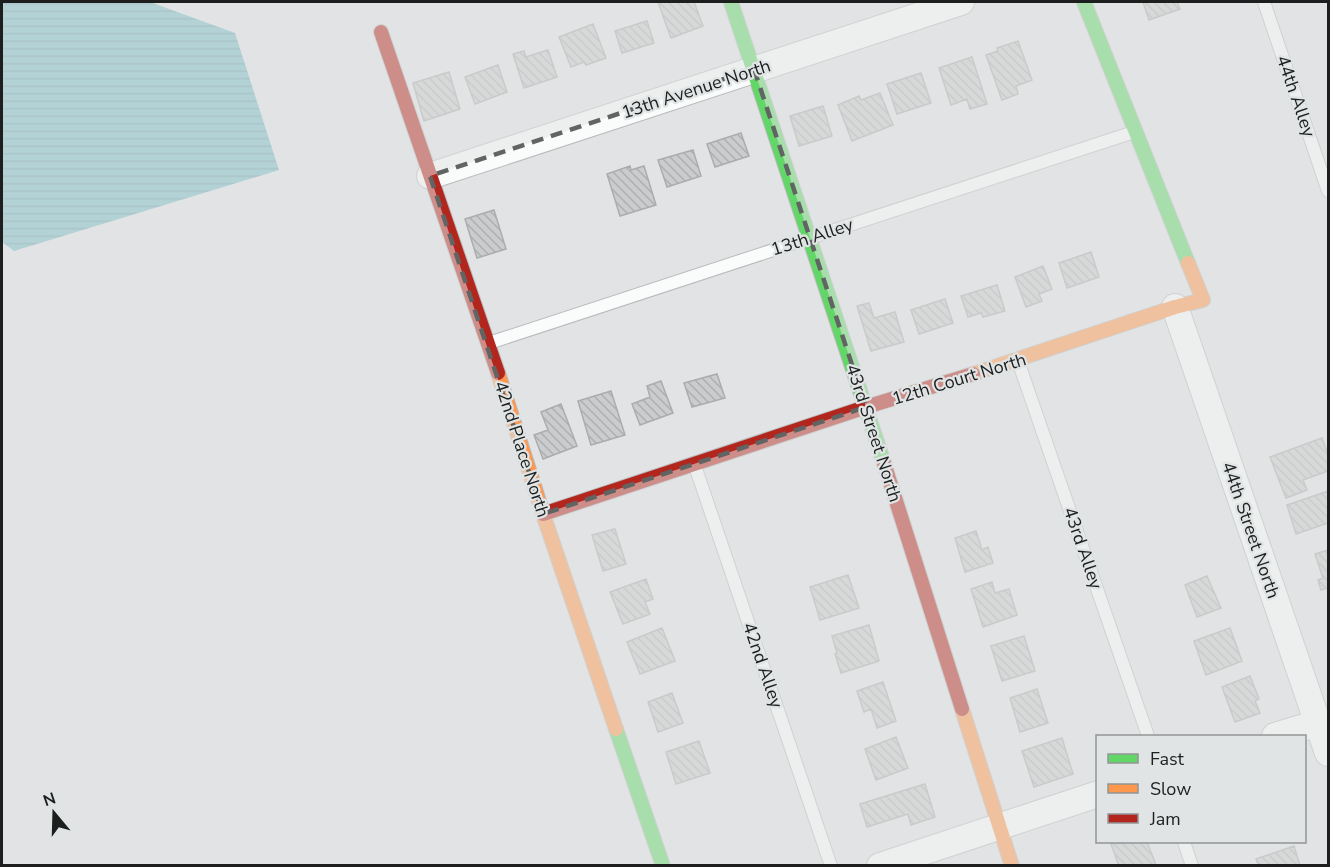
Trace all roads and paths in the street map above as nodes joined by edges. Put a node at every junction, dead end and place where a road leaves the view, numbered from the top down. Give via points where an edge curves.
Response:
1 (731, 2) edge
2 (961, 2) edge
3 (1084, 2) edge
4 (1264, 2) edge
5 (381, 32) dead end
6 (754, 69) junction
7 (1136, 132) junction
8 (430, 176) junction
9 (1329, 191) edge
10 (809, 238) junction
11 (1175, 307) junction
12 (488, 343) junction
13 (1018, 360) junction
14 (866, 408) junction
15 (694, 465) junction
16 (543, 513) junction
17 (1318, 723) junction
18 (1148, 735) edge
19 (1278, 735) edge
20 (1329, 753) edge
21 (1096, 795) edge
22 (999, 826) junction
23 (1184, 843) edge
24 (663, 866) edge
25 (831, 866) edge
26 (880, 866) edge
27 (1012, 866) edge
28 (1192, 866) edge

1 - 6 street, 43rd Street North
2 - 6 street, 13th Avenue North
3 - 7 street
4 - 9 lane, 44th Alley
5 - 8 street, 42nd Place North
6 - 8 street, 13th Avenue North
6 - 10 street, 43rd Street North
7 - 10 lane, 13th Alley
7 - 11 street, 12th Court North via 1203,300
8 - 12 street, 42nd Place North
10 - 12 lane, 13th Alley
10 - 14 street, 43rd Street North
11 - 13 street, 12th Court North
11 - 17 street, 44th Street North
12 - 16 street, 42nd Place North
13 - 14 street, 12th Court North
13 - 18 lane, 43rd Alley
14 - 15 street, 12th Court North
14 - 22 street, 43rd Street North
15 - 16 street, 12th Court North
15 - 25 lane, 42nd Alley
16 - 24 street, 42nd Place North
17 - 19 street
17 - 20 street, 44th Street North
21 - 22 street
22 - 26 street
22 - 27 street, 43rd Street North
23 - 28 lane

